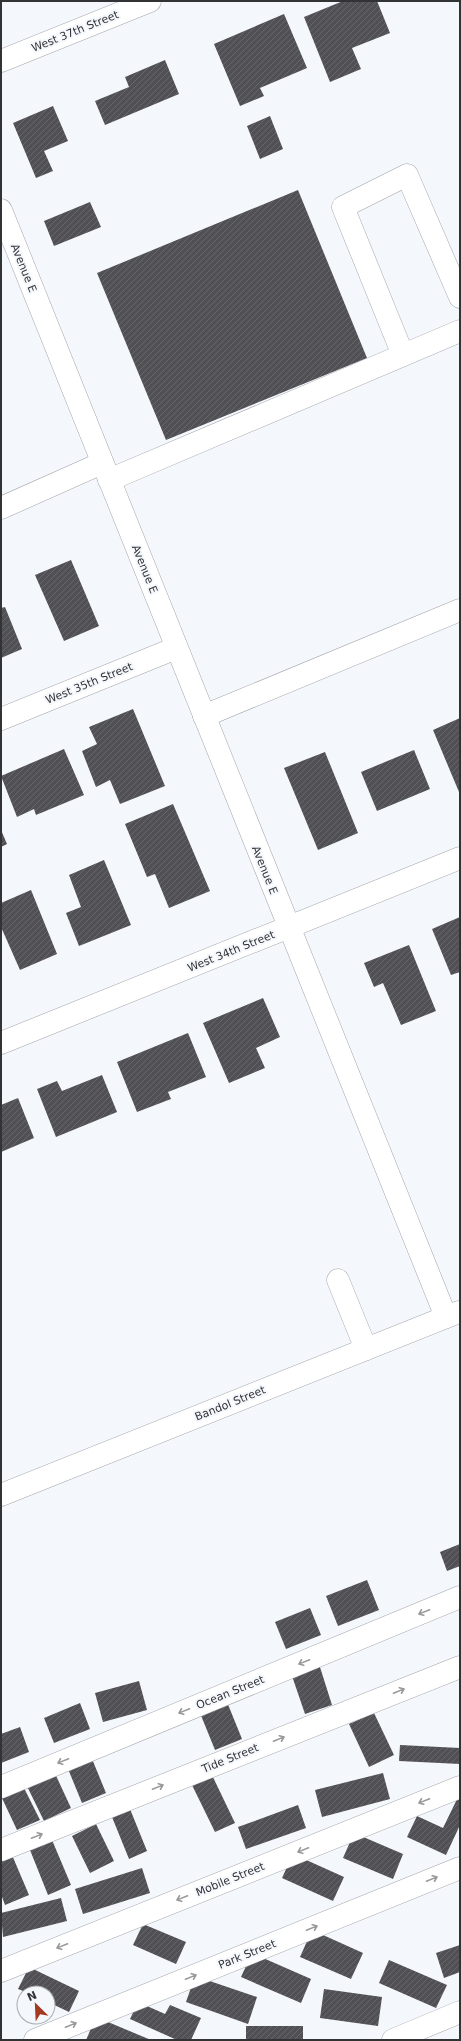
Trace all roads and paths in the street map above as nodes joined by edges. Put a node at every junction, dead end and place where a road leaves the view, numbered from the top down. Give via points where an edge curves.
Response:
1 (150, 1) edge
2 (1, 61) edge
3 (1, 210) edge
4 (460, 297) edge
5 (460, 331) edge
6 (403, 355) junction
7 (106, 471) junction
8 (1, 508) edge
9 (460, 610) edge
10 (176, 648) junction
11 (204, 716) junction
12 (1, 719) edge
13 (460, 858) edge
14 (288, 927) junction
15 (1, 1044) edge
16 (338, 1280) dead end
17 (453, 1314) edge
18 (366, 1348) junction
19 (1, 1495) edge
20 (460, 1597) edge
21 (460, 1667) edge
22 (1, 1787) edge
23 (460, 1787) edge
24 (1, 1850) edge
25 (460, 1868) edge
26 (1, 1971) edge
27 (460, 2012) edge
28 (35, 2040) edge
29 (393, 2040) edge

1 - 2 street, West 37th Street
3 - 7 street, Avenue E
4 - 6 street via 408,175 343,207
5 - 6 street
6 - 7 street
7 - 8 street
7 - 10 street, Avenue E
9 - 11 street
10 - 11 street, Avenue E
10 - 12 street, West 35th Street
11 - 14 street, Avenue E
13 - 14 street, West 34th Street
14 - 15 street, West 34th Street
14 - 17 street, Avenue E
16 - 18 street
17 - 18 street, Bandol Street
18 - 19 street, Bandol Street
20 -> 22 street, Ocean Street
24 -> 21 street, Tide Street
23 -> 26 street, Mobile Street
28 -> 25 street, Park Street
27 - 29 street

